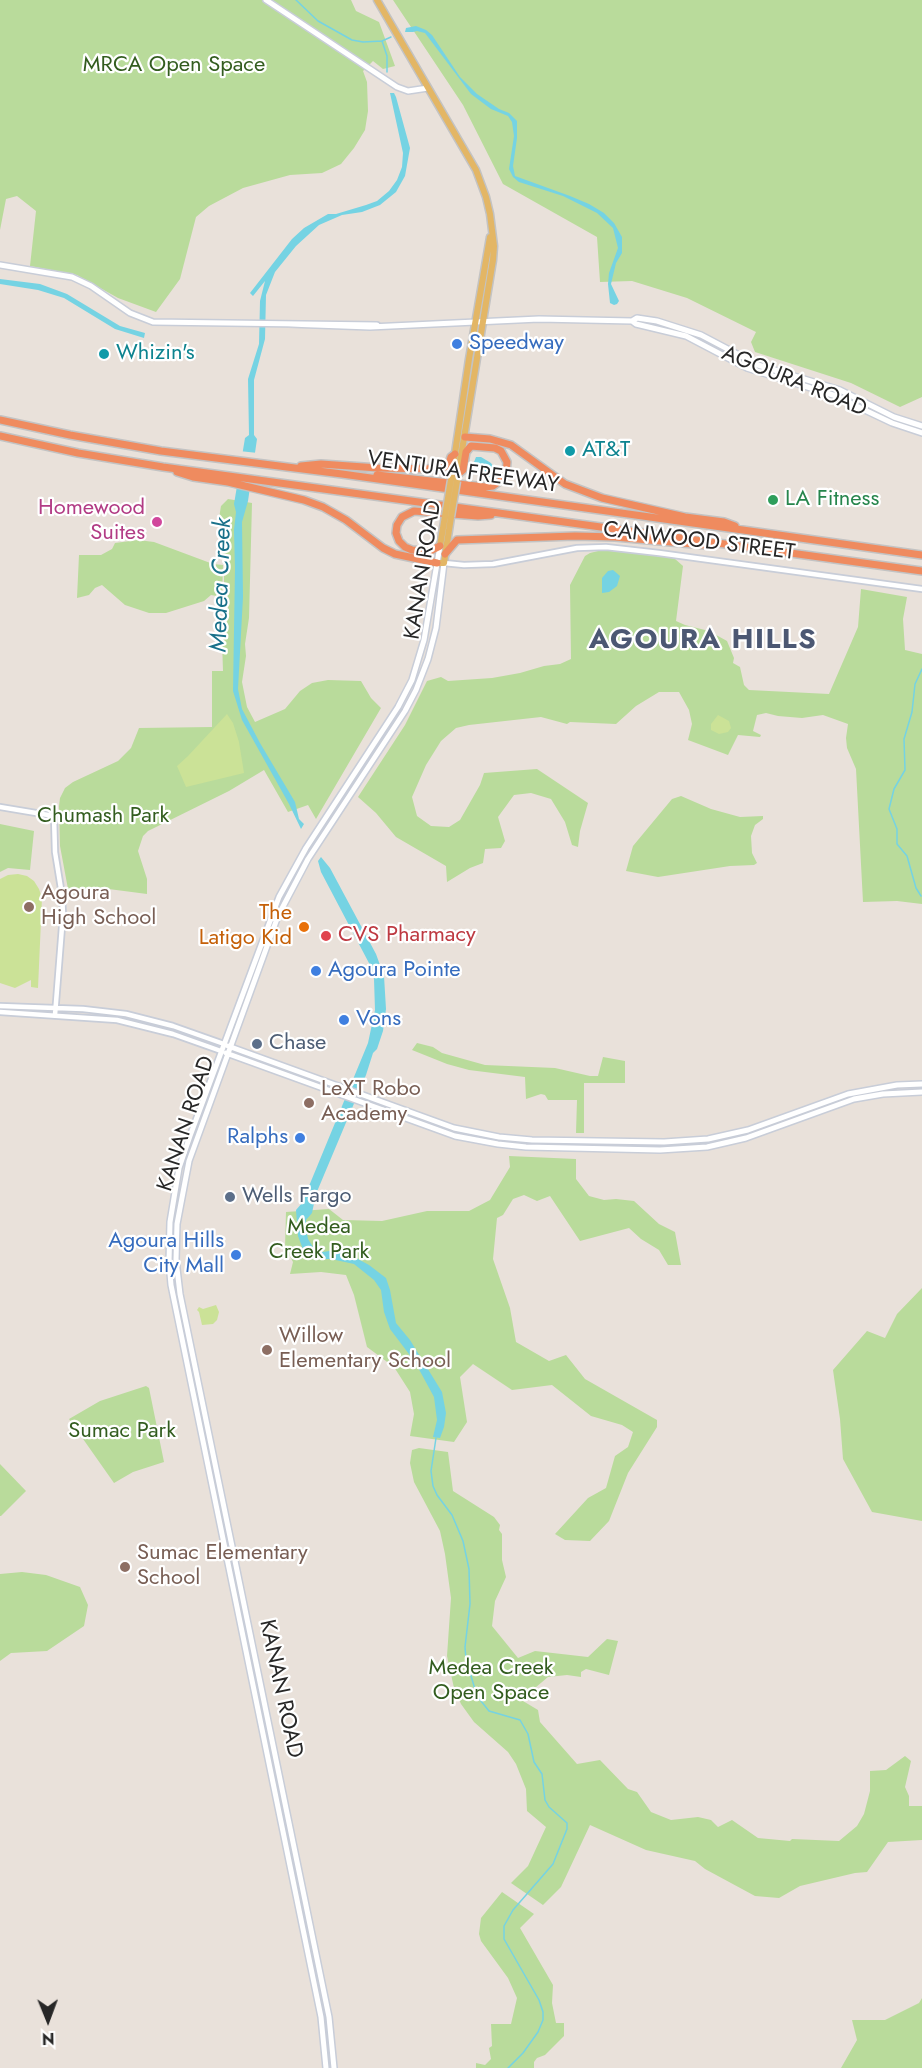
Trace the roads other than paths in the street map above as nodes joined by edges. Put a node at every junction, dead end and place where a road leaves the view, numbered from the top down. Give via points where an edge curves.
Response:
1 (266, 0) edge
2 (377, 0) edge
3 (428, 87) junction
4 (0, 265) edge
5 (632, 321) junction
6 (479, 322) junction
7 (0, 420) edge
8 (922, 426) edge
9 (922, 433) edge
10 (0, 436) edge
11 (461, 437) junction
12 (455, 454) junction
13 (292, 468) junction
14 (342, 474) junction
15 (455, 478) junction
16 (229, 479) junction
17 (506, 514) junction
18 (448, 517) junction
19 (748, 532) junction
20 (726, 545) junction
21 (440, 546) junction
22 (445, 554) junction
23 (922, 555) edge
24 (441, 563) junction
25 (922, 571) edge
26 (922, 589) edge
27 (0, 807) edge
28 (0, 1006) edge
29 (56, 1008) junction
30 (0, 1012) edge
31 (55, 1015) junction
32 (224, 1044) junction
33 (230, 1047) junction
34 (225, 1052) junction
35 (922, 1084) edge
36 (922, 1092) edge
37 (347, 1093) junction
38 (357, 1097) junction
39 (326, 2068) edge
40 (334, 2068) edge

1 - 3 main road via 402,89
2 - 3 main road, KANAN ROAD
3 - 6 main road, KANAN ROAD via 476,170 486,197 491,231
4 - 6 main road, AGOURA ROAD via 72,277 130,313 153,322 370,327
5 - 6 main road, AGOURA ROAD
5 - 8 main road, AGOURA ROAD via 657,321 689,330 758,365 840,390 894,417
5 - 9 main road, AGOURA ROAD via 686,336 747,368 833,394 879,418
6 - 11 main road, KANAN ROAD
7 - 13 highway, VENTURA FREEWAY via 115,444
10 - 16 highway, VENTURA FREEWAY
11 - 12 main road, KANAN ROAD
11 - 15 main road, KANAN ROAD
11 - 19 highway via 511,445 549,474 602,498 724,522
12 - 13 highway via 448,466 438,469 321,464
12 - 15 main road, KANAN ROAD
13 - 14 highway, VENTURA FREEWAY
14 - 15 highway via 485,487 502,479 507,462 495,448 471,446 463,470
14 - 19 highway, VENTURA FREEWAY
15 - 18 main road, KANAN ROAD, bridge
16 - 17 highway, VENTURA FREEWAY via 255,479
16 - 24 highway via 314,503 395,554
17 - 20 highway, VENTURA FREEWAY
17 - 21 highway via 414,511 398,522 396,533 405,547 430,551
18 - 21 main road, KANAN ROAD
18 - 22 main road, KANAN ROAD
19 - 23 highway, VENTURA FREEWAY
20 - 22 highway via 575,536 456,540
20 - 25 highway, VENTURA FREEWAY
21 - 24 main road, KANAN ROAD
22 - 24 main road, KANAN ROAD
24 - 26 street, CANWOOD STREET via 493,564 577,548 606,547
24 - 32 main road, KANAN ROAD via 412,680 291,873 271,915
24 - 33 main road, KANAN ROAD via 434,636 416,690 285,900
27 - 29 street via 54,816 63,914
28 - 29 street
29 - 31 street
29 - 32 street via 126,1014
30 - 31 street
31 - 34 street via 135,1024
32 - 33 main road
32 - 34 main road, KANAN ROAD
33 - 34 main road, KANAN ROAD
33 - 37 main road
34 - 37 main road
34 - 39 main road, KANAN ROAD via 180,1168 170,1222 171,1285 321,2017
34 - 40 main road, KANAN ROAD via 185,1177 176,1260 329,2016
35 - 38 main road via 848,1094 734,1134 672,1142 499,1137 454,1128
36 - 38 main road via 854,1100 746,1138 679,1149 498,1144 455,1136
37 - 38 main road

